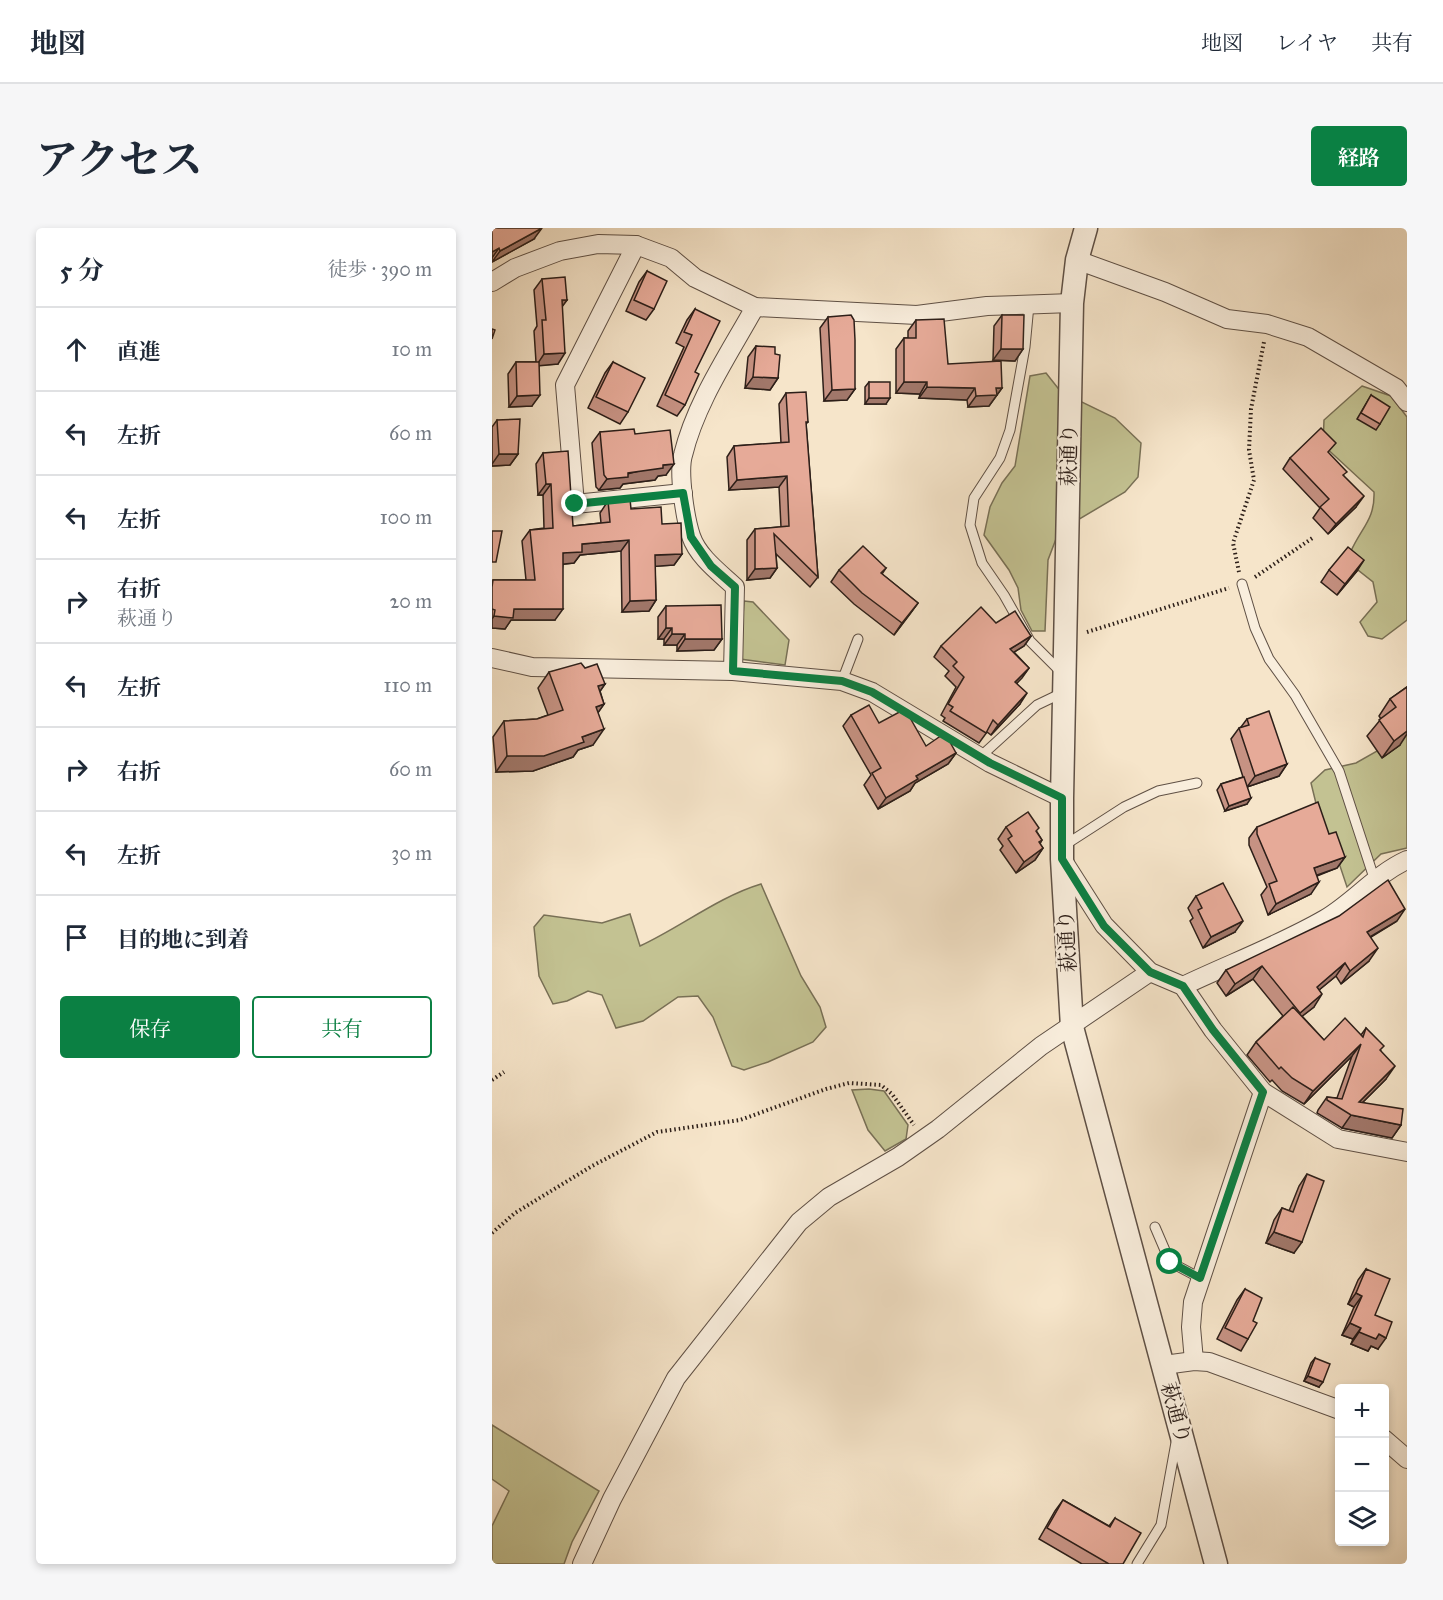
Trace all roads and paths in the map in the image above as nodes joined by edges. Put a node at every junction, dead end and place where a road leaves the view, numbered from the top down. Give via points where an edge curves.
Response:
1 (1086, 228) edge
2 (636, 245) junction
3 (1077, 260) junction
4 (492, 282) edge
5 (1072, 303) junction
6 (1029, 304) junction
7 (754, 307) junction
8 (1267, 324) junction
9 (1407, 402) edge
10 (683, 493) junction
11 (1314, 537) dead end
12 (1242, 584) junction
13 (1066, 637) junction
14 (858, 639) dead end
15 (492, 658) edge
16 (733, 671) junction
17 (842, 681) junction
18 (1064, 684) junction
19 (980, 757) junction
20 (1197, 783) dead end
21 (1062, 798) junction
22 (1062, 853) junction
23 (1407, 860) edge
24 (1375, 881) junction
25 (1150, 972) junction
26 (1183, 986) junction
27 (1072, 1027) junction
28 (504, 1072) dead end
29 (492, 1080) edge
30 (1263, 1092) junction
31 (921, 1139) junction
32 (1407, 1152) edge
33 (1155, 1227) dead end
34 (492, 1233) edge
35 (1200, 1278) junction
36 (1194, 1361) junction
37 (1164, 1365) junction
38 (1335, 1408) edge
39 (1180, 1428) junction
40 (1389, 1443) edge
41 (1407, 1459) edge
42 (582, 1564) edge
43 (1137, 1564) edge
44 (1216, 1564) edge

1 - 3 street, 萩通り
2 - 4 street via 598,244 560,251 515,268
2 - 7 street via 671,258 695,278
2 - 10 street via 565,385 575,504
3 - 5 street, 萩通り
3 - 8 street via 1227,319
5 - 6 street
5 - 13 street, 萩通り
6 - 7 street via 917,315
6 - 18 lane via 1010,430 1000,458 974,498 970,525 982,563 1030,641
7 - 10 street via 700,407 682,457
8 - 9 street via 1308,337 1354,362 1396,388
8 - 12 path via 1251,409 1249,450 1254,480 1233,543
10 - 16 street via 691,537 711,566 735,587
11 - 12 path via 1272,568
12 - 13 path
12 - 24 lane via 1269,659 1339,771
13 - 18 street, 萩通り
14 - 17 lane
15 - 16 street via 532,667
16 - 17 street
17 - 19 street via 872,692
18 - 19 lane
18 - 21 street, 萩通り
19 - 21 street
20 - 22 lane via 1158,791 1124,807
21 - 22 street, 萩通り
22 - 25 street via 1104,926
22 - 27 street, 萩通り
23 - 24 street
24 - 26 street via 1351,903 1323,920
25 - 26 street
25 - 27 street
26 - 30 street
27 - 31 street via 1041,1046
27 - 37 street, 萩通り
28 - 29 path
30 - 32 street via 1338,1139
30 - 35 street
31 - 34 path via 911,1116 881,1085 849,1083 740,1120 657,1132 514,1213
31 - 42 street via 829,1197 799,1222 676,1378
33 - 35 lane via 1170,1262
35 - 36 street via 1191,1327
36 - 37 street
36 - 38 street via 1209,1362
37 - 39 street, 萩通り
39 - 43 lane via 1161,1525
39 - 44 street, 萩通り
40 - 41 street

